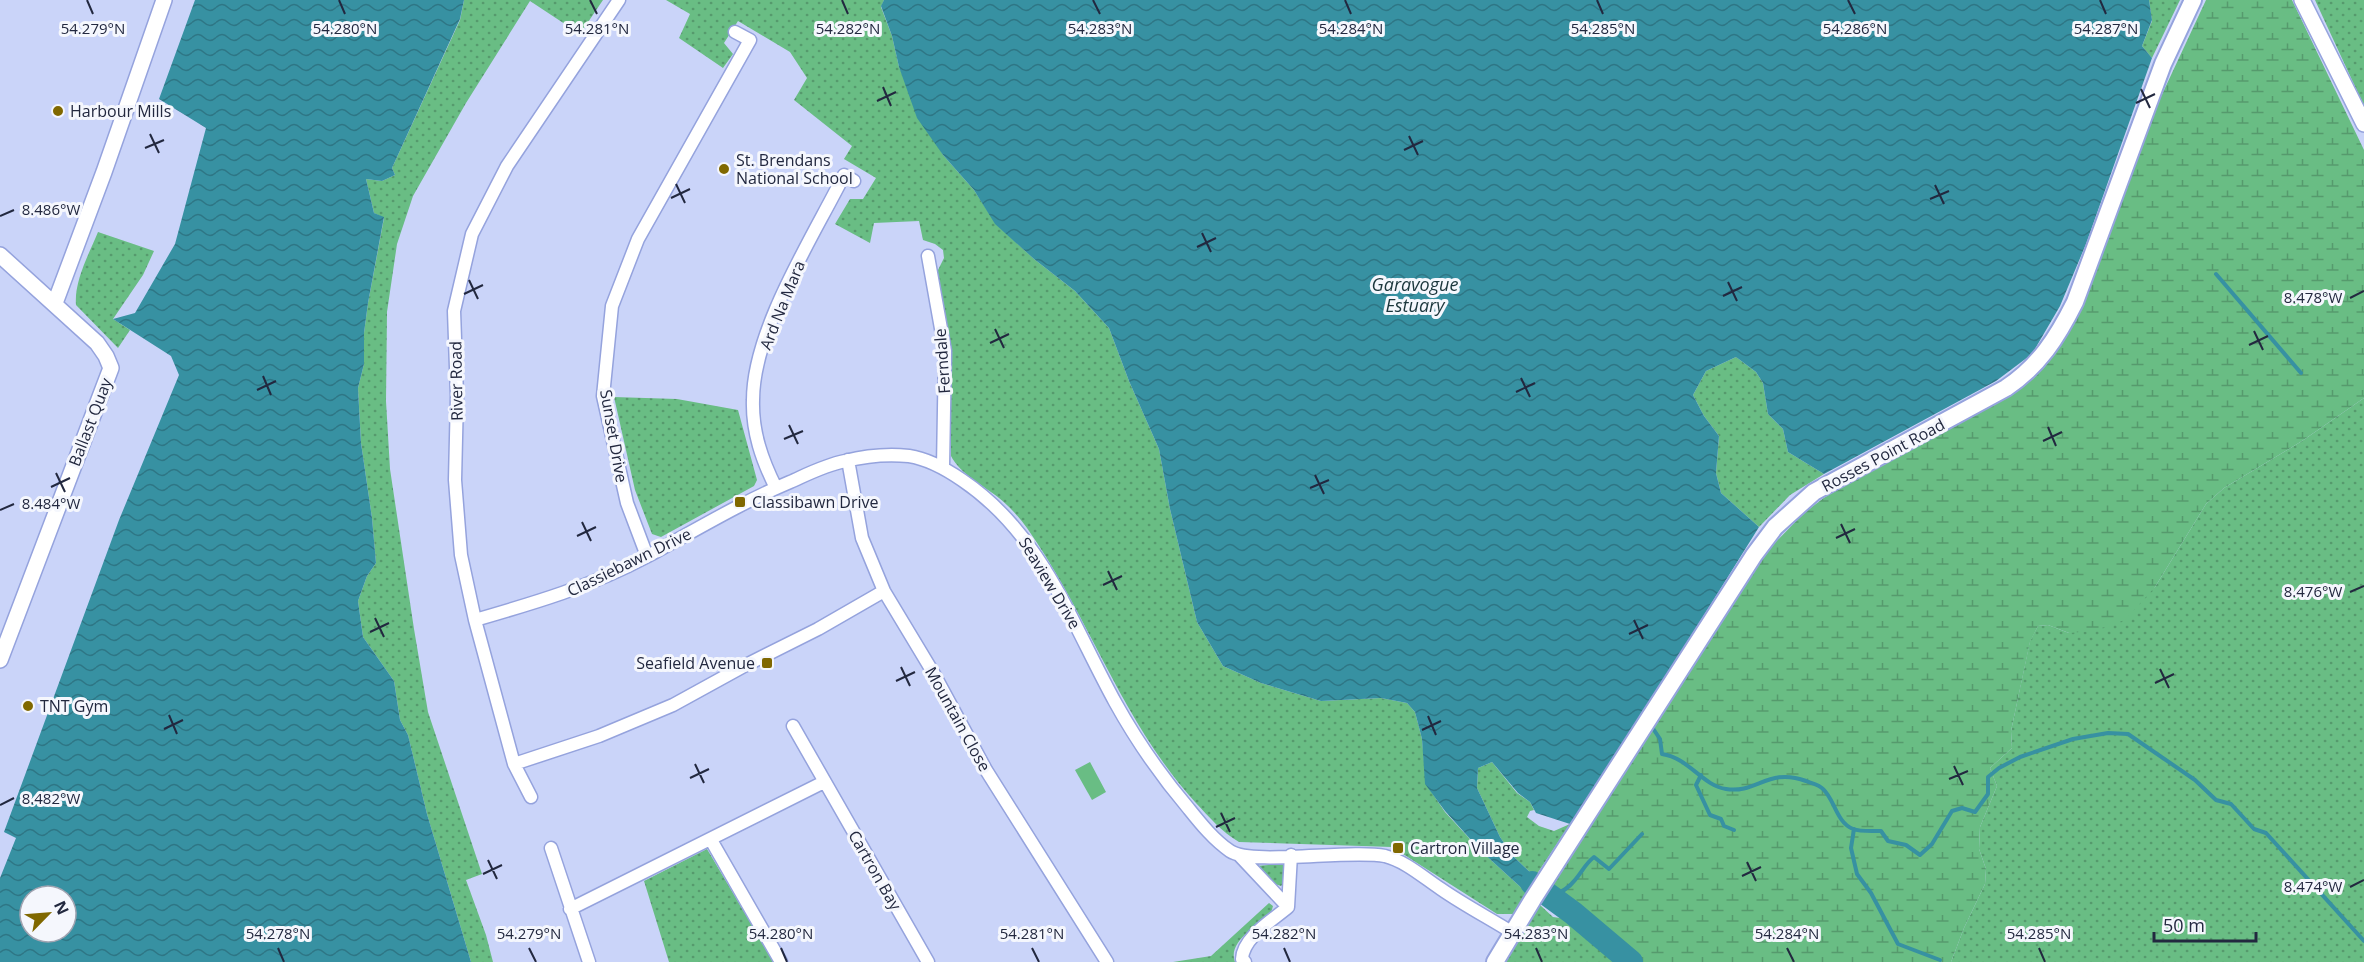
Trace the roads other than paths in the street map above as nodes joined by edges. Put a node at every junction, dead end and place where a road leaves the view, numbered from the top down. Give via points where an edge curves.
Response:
1 (164, 0) edge
2 (619, 0) edge
3 (2193, 0) edge
4 (2302, 0) edge
5 (735, 32) dead end
6 (2364, 124) edge
7 (854, 181) dead end
8 (0, 255) edge
9 (928, 256) dead end
10 (55, 303) junction
11 (848, 460) junction
12 (943, 467) junction
13 (776, 488) junction
14 (647, 556) junction
15 (884, 591) junction
16 (475, 620) junction
17 (0, 660) edge
18 (793, 726) dead end
19 (514, 764) junction
20 (824, 782) junction
21 (531, 797) dead end
22 (711, 840) junction
23 (551, 848) dead end
24 (1291, 855) junction
25 (1240, 856) junction
26 (1288, 907) junction
27 (570, 909) junction
28 (1513, 933) junction
29 (923, 960) edge
30 (589, 962) edge
31 (781, 962) edge
32 (1107, 962) edge
33 (1245, 962) edge
34 (1495, 962) edge

1 - 10 street
2 - 16 street, River Road via 507,166 472,234 454,311 455,480 461,555
3 - 28 main road, Rosses Point Road via 2163,64 2075,302 2045,354 2006,388 1814,492 1775,527
4 - 6 street
5 - 14 street, Sunset Drive via 750,40 638,240 612,306 603,396 627,503
7 - 13 street, Ard Na Mara via 844,175 766,334 753,399 762,460
8 - 10 street, Ballast Quay
9 - 12 street, Ferndale via 945,351
10 - 17 street, Ballast Quay via 97,343 111,368
11 - 12 street, Seaview Drive via 910,456
11 - 13 street, Seaview Drive
11 - 15 street, Mountain Close via 862,538
12 - 25 street, Seaview Drive via 1007,516 1029,544 1115,702 1156,768 1201,825
13 - 14 street, Classiebawn Drive
14 - 16 street, Classiebawn Drive via 554,598
15 - 19 street via 673,705
15 - 32 street, Mountain Close via 986,770
16 - 19 street, River Road
18 - 20 street, Cartron Bay
19 - 21 street, River Road
20 - 22 street
20 - 29 street, Cartron Bay
22 - 27 street
22 - 31 street
23 - 27 street
24 - 25 street
24 - 26 street
24 - 28 street via 1355,854 1393,859
25 - 26 street, Seaview Drive
26 - 33 street via 1248,942 1242,950
27 - 30 street
28 - 34 main road, Rosses Point Road

